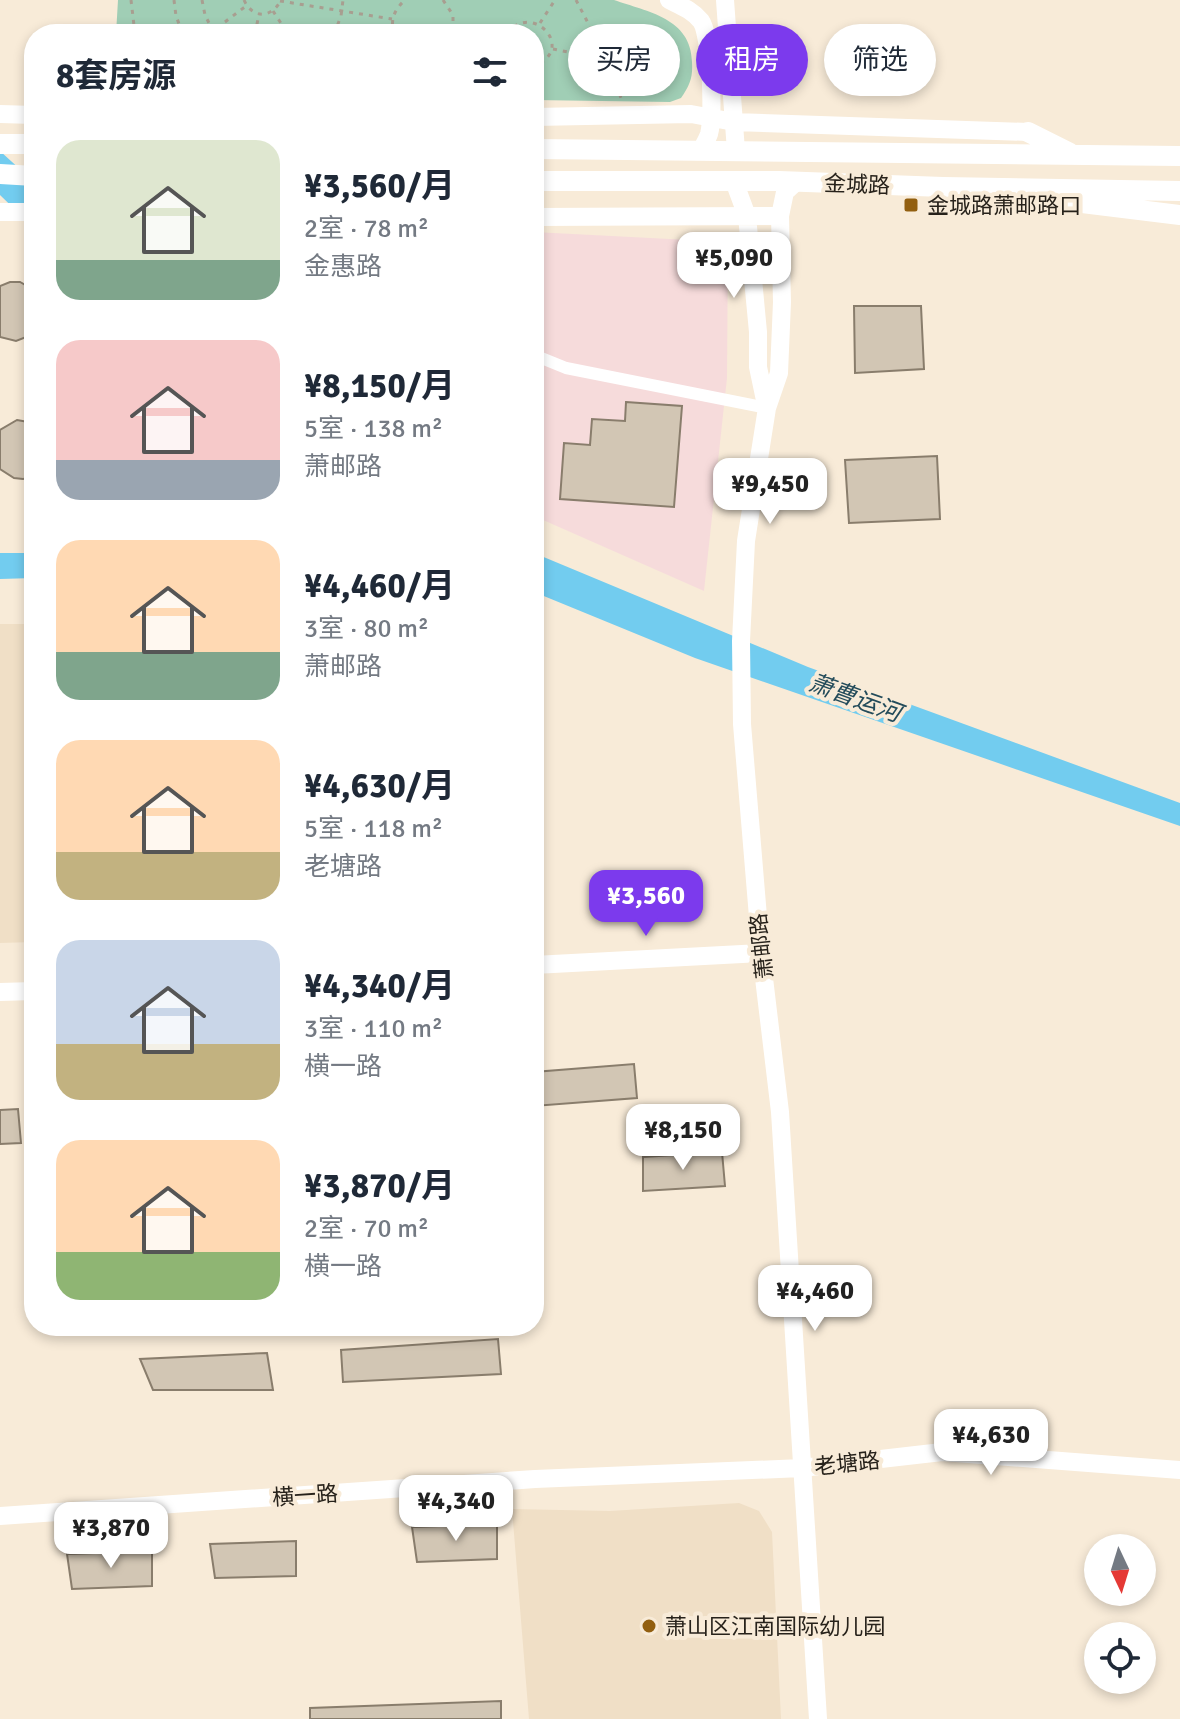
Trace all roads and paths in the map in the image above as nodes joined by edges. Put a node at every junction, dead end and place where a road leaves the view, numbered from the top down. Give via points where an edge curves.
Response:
1 (131, 0) edge
2 (174, 0) edge
3 (202, 0) edge
4 (244, 0) edge
5 (280, 0) edge
6 (343, 0) edge
7 (405, 0) edge
8 (443, 0) edge
9 (555, 0) edge
10 (576, 0) edge
11 (669, 0) edge
12 (725, 0) edge
13 (246, 6) junction
14 (273, 11) junction
15 (341, 11) junction
16 (259, 14) junction
17 (392, 19) junction
18 (540, 23) joint
19 (134, 24) edge
20 (179, 24) edge
21 (208, 24) edge
22 (222, 24) edge
23 (257, 24) edge
24 (281, 24) edge
25 (337, 24) edge
26 (393, 24) edge
27 (454, 24) edge
28 (516, 24) edge
29 (589, 24) edge
30 (544, 27) edge
31 (552, 49) junction
32 (568, 52) edge
33 (544, 61) edge
34 (620, 96) edge
35 (0, 114) edge
36 (24, 115) edge
37 (631, 115) junction
38 (544, 117) edge
39 (711, 118) junction
40 (734, 122) junction
41 (1028, 132) joint
42 (0, 144) edge
43 (24, 144) edge
44 (544, 149) edge
45 (701, 151) junction
46 (736, 151) junction
47 (1074, 155) junction
48 (1180, 156) edge
49 (0, 174) edge
50 (24, 175) edge
51 (544, 181) edge
52 (734, 181) junction
53 (797, 181) junction
54 (943, 187) junction
55 (1180, 191) edge
56 (0, 212) edge
57 (24, 212) edge
58 (1180, 215) edge
59 (747, 216) junction
60 (780, 216) junction
61 (544, 217) edge
62 (544, 359) edge
63 (767, 408) junction
64 (761, 953) junction
65 (544, 964) edge
66 (24, 991) edge
67 (0, 992) edge
68 (802, 1468) junction
69 (1180, 1470) edge
70 (0, 1516) edge
71 (818, 1719) edge

1 - 19 path
2 - 20 path
3 - 21 path
4 - 13 path
5 - 14 path
5 - 15 path
6 - 15 path
7 - 17 path
8 - 27 path
9 - 18 path
10 - 29 path
11 - 39 main road via 703,24
12 - 40 main road
13 - 16 path
13 - 22 path
14 - 16 path
14 - 24 path
15 - 17 path
15 - 25 path
16 - 23 path
17 - 26 path
18 - 28 path
30 - 31 path
31 - 32 path
31 - 33 path
34 - 37 path
35 - 36 main road
37 - 38 main road
37 - 39 main road
39 - 40 main road
39 - 45 main road
40 - 41 main road
40 - 46 main road
41 - 47 main road
42 - 43 main road
44 - 45 main road, 金城路
45 - 46 main road, 金城路
46 - 47 main road, 金城路
47 - 48 main road, 金城路
49 - 50 main road
51 - 52 main road, 金城路
52 - 53 main road, 金城路
52 - 59 main road
53 - 54 main road, 金城路
53 - 60 main road, 萧邮路 via 785,192
54 - 55 main road, 金城路
54 - 58 main road
56 - 57 main road
59 - 60 main road
59 - 61 main road
59 - 63 main road via 758,367
60 - 63 main road, 萧邮路 via 779,373
62 - 63 street via 566,368
63 - 64 main road, 萧邮路 via 746,541 741,641
64 - 65 main road
64 - 68 main road, 萧邮路 via 780,1112
66 - 67 main road
68 - 69 main road, 老塘路 via 942,1452
68 - 70 main road, 横一路 via 535,1479
68 - 71 main road, 萧邮路

